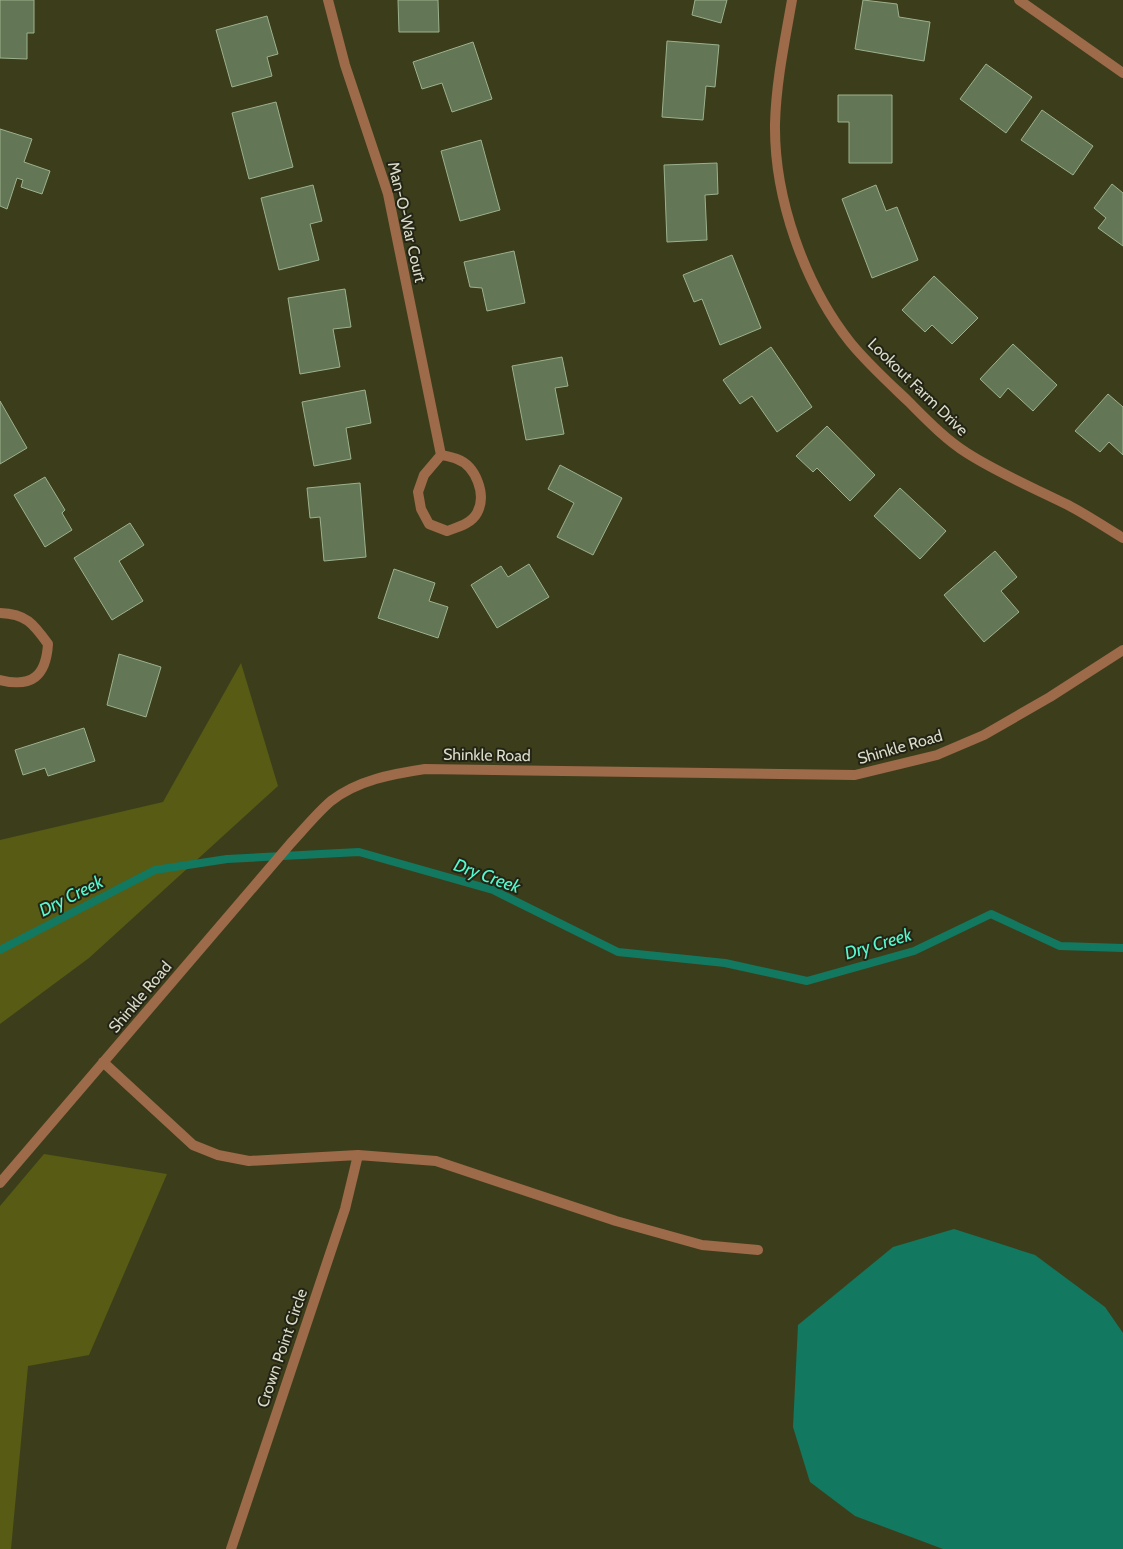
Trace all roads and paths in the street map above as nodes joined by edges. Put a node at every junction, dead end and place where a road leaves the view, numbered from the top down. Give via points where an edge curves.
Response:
1 (328, 0) edge
2 (792, 0) edge
3 (1019, 0) edge
4 (1123, 73) edge
5 (441, 455) junction
6 (1123, 538) edge
7 (0, 613) edge
8 (1123, 650) edge
9 (0, 680) edge
10 (103, 1062) junction
11 (358, 1155) junction
12 (0, 1183) edge
13 (758, 1250) dead end
14 (230, 1549) edge

1 - 5 street, Man-O-War Court via 344,65 388,194
2 - 6 street, Lookout Farm Drive via 775,124 789,220 813,284 848,340 866,362 937,429 966,452 1020,484 1068,506
3 - 4 street
5 - 5 street via 459,459 474,473 482,493 477,513 465,525 447,531 429,524 421,509 418,492 424,475
7 - 9 street via 17,614 36,627 48,644 47,663 34,678 16,684
8 - 10 street, Shinkle Road via 984,735 937,755 855,776 425,769 359,784 331,802 291,842
10 - 11 street via 192,1145 218,1155 249,1161
10 - 12 street, Shinkle Road
11 - 13 street via 436,1161 616,1221 702,1245
11 - 14 street, Crown Point Circle via 345,1209

